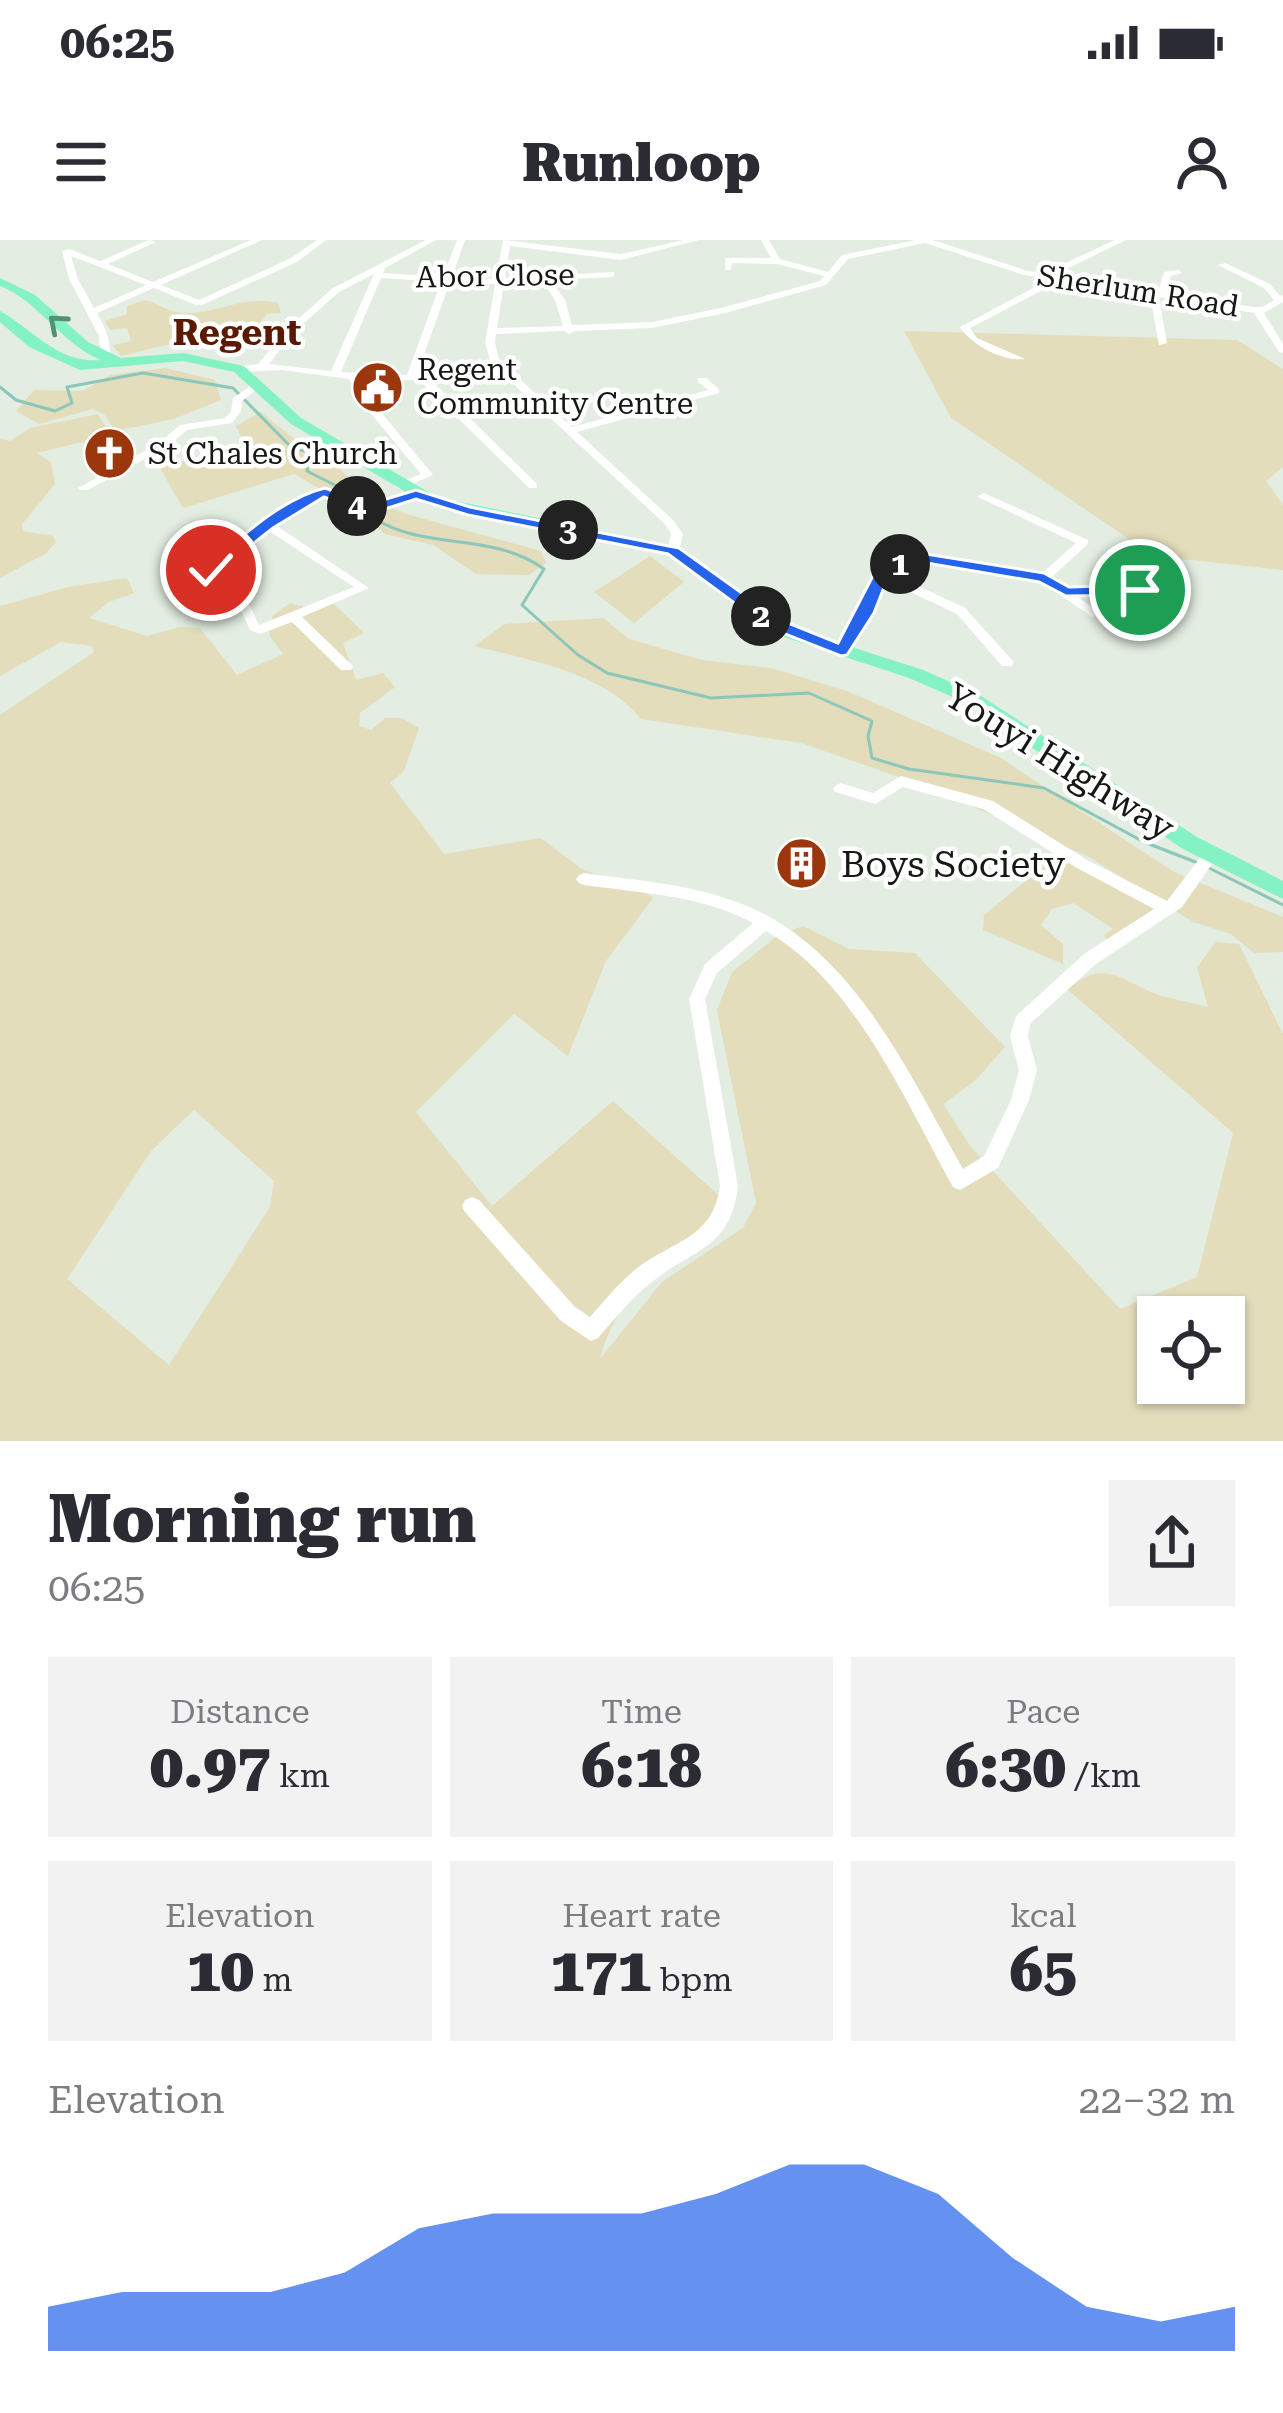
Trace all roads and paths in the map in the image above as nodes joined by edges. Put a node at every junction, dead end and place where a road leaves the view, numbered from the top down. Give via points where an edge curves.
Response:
1 (258, 240) edge
2 (322, 240) edge
3 (432, 240) edge
4 (461, 240) edge
5 (695, 240) edge
6 (765, 240) edge
7 (924, 240) edge
8 (1122, 240) edge
9 (150, 241) edge
10 (507, 242) edge
11 (552, 244) edge
12 (777, 260) junction
13 (101, 264) junction
14 (208, 264) junction
15 (1222, 265) dead end
16 (728, 268) dead end
17 (220, 269) dead end
18 (380, 271) junction
19 (1178, 273) dead end
20 (233, 274) dead end
21 (611, 274) dead end
22 (829, 275) junction
23 (1046, 276) junction
24 (1062, 277) junction
25 (544, 278) junction
26 (445, 280) junction
27 (247, 281) junction
28 (0, 282) edge
29 (502, 282) junction
30 (150, 286) junction
31 (1158, 293) junction
32 (1281, 299) edge
33 (1258, 311) junction
34 (92, 312) junction
35 (3, 322) edge
36 (492, 331) junction
37 (569, 331) junction
38 (1162, 343) dead end
39 (1282, 350) edge
40 (1020, 359) dead end
41 (109, 362) junction
42 (497, 365) junction
43 (335, 374) junction
44 (416, 376) junction
45 (353, 377) junction
46 (702, 380) dead end
47 (256, 381) junction
48 (569, 431) junction
49 (533, 486) dead end
50 (84, 488) dead end
51 (408, 490) junction
52 (984, 496) dead end
53 (267, 525) junction
54 (673, 551) junction
55 (881, 573) junction
56 (1044, 578) junction
57 (1066, 592) junction
58 (1092, 613) dead end
59 (1179, 616) dead end
60 (295, 618) junction
61 (841, 651) junction
62 (1007, 663) dead end
63 (346, 667) dead end
64 (840, 788) dead end
65 (1205, 865) junction
66 (584, 878) dead end
67 (1283, 891) edge
68 (1168, 909) junction
69 (764, 923) junction
70 (472, 1206) dead end

1 - 14 street
2 - 27 street
3 - 18 street
4 - 26 street
5 - 11 street via 621,257
6 - 12 street
7 - 22 street via 845,256
7 - 23 street, Sherlum Road
8 - 23 street
9 - 13 street
10 - 11 street
10 - 29 street
12 - 16 street via 726,260
12 - 22 street
13 - 30 street
13 - 34 street via 65,252
14 - 17 street
14 - 30 street
15 - 32 street
18 - 26 street, Abor Close
18 - 43 street
18 - 47 street via 324,299
19 - 31 street via 1166,276
20 - 27 street
21 - 25 street, Abor Close
22 - 37 street via 722,311
23 - 24 street, Sherlum Road
24 - 31 street, Sherlum Road
24 - 40 street via 965,327 973,340
25 - 29 street, Abor Close
25 - 37 street
26 - 29 street, Abor Close
26 - 44 street
27 - 30 street via 200,303
41 -> 28 main road via 21,289
29 - 36 street
30 - 34 street
31 - 33 street, Sherlum Road
31 - 38 street
32 - 33 street, Sherlum Road
33 - 39 street
34 - 41 street
35 - 41 main road, Youyi Highway via 76,365
36 - 37 street
36 - 42 street
41 - 47 main road, Youyi Highway via 193,358
42 - 44 street
42 - 48 street
43 - 45 street
43 - 47 street
44 - 45 street
44 - 49 street
45 - 51 street via 428,475
46 - 48 street via 715,391
47 - 50 street via 228,421 188,425
47 - 51 main road, Youyi Highway via 296,421
48 - 54 street via 669,522 677,534
51 - 53 street via 369,509 320,493
51 - 54 main road, Youyi Highway via 468,511
52 - 56 street via 1084,542
53 - 60 street via 211,570 240,596 257,629
53 - 60 street via 363,588
54 - 61 main road, Youyi Highway via 772,623
55 - 56 street via 929,557
55 - 61 street
55 - 62 street via 961,611
56 - 57 street
57 - 58 street
57 - 59 street via 1148,591
60 - 63 street
61 - 65 main road, Youyi Highway via 971,698
64 - 68 street via 875,799 901,782 973,799
65 - 67 main road, Youyi Highway
65 - 68 street
66 - 69 street via 734,907
68 - 69 street via 1090,958 1022,1021 1028,1070 1020,1100 991,1162 960,1181 841,988
69 - 70 street via 711,968 697,999 729,1186 721,1223 640,1279 591,1331

